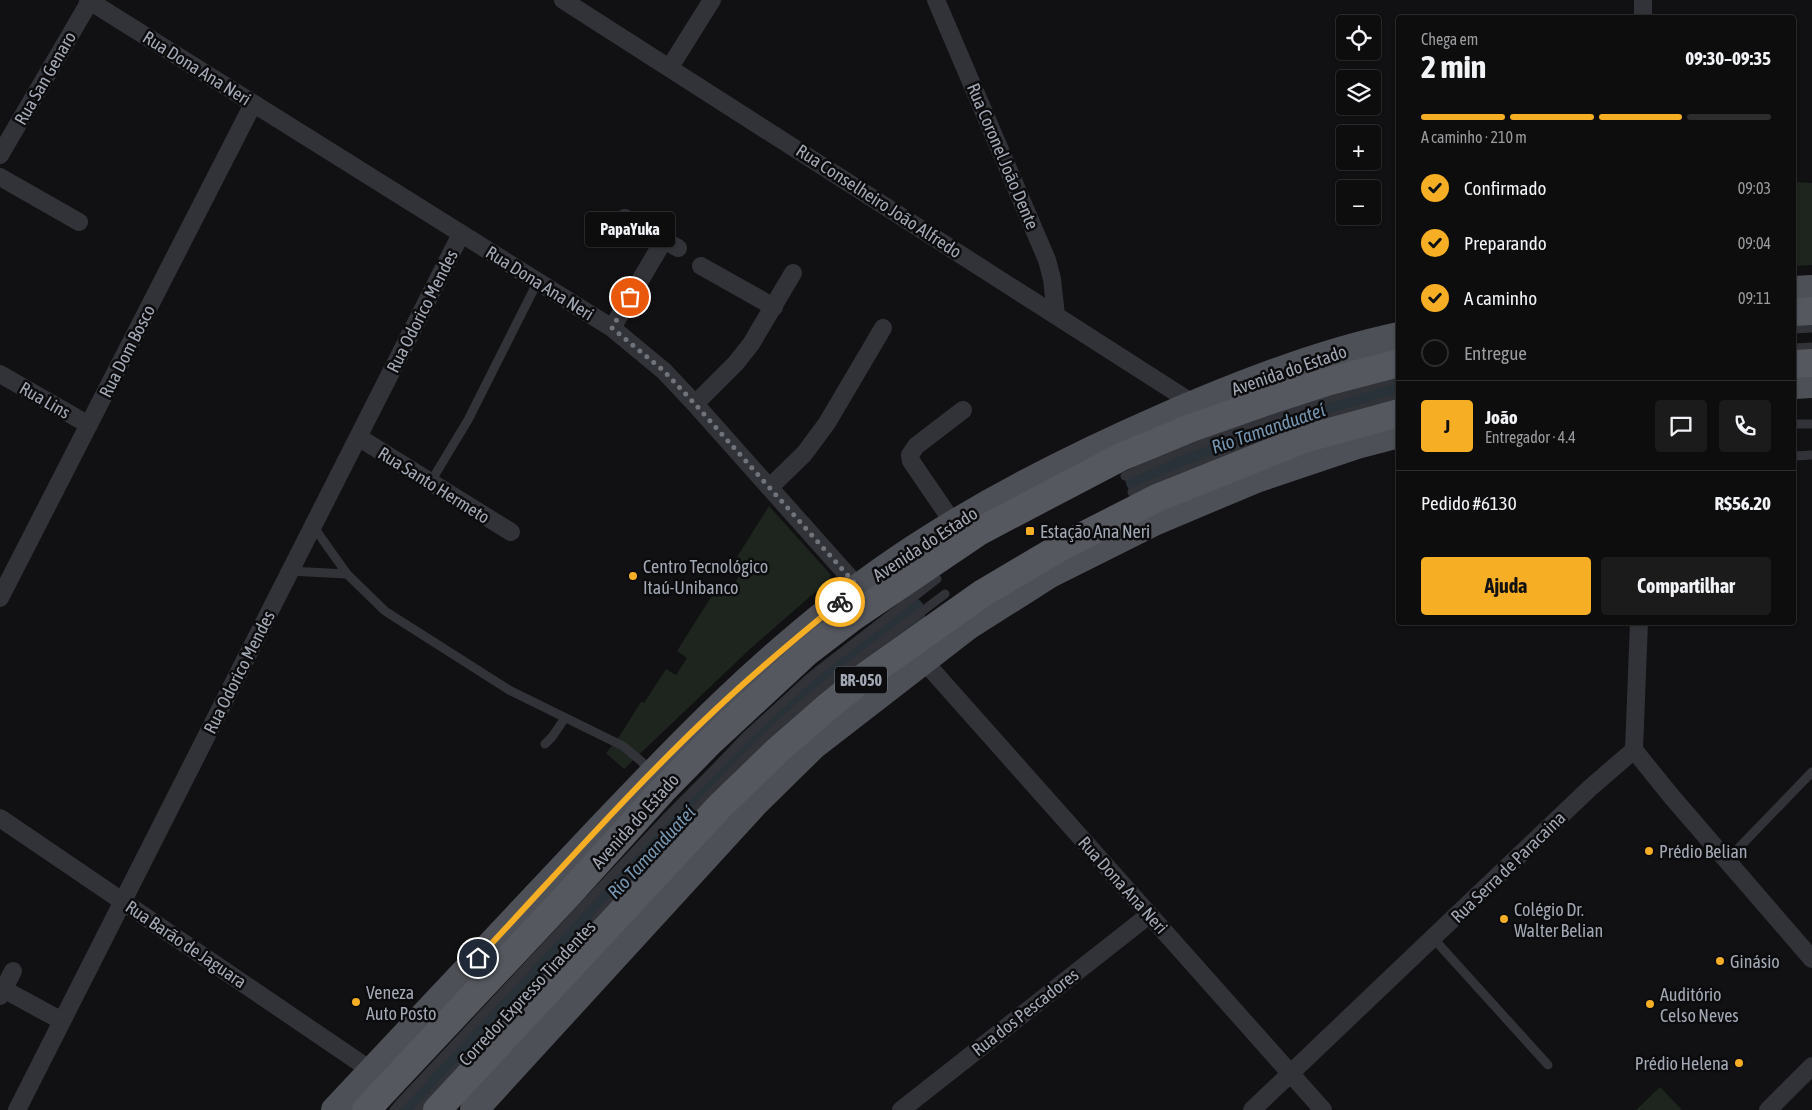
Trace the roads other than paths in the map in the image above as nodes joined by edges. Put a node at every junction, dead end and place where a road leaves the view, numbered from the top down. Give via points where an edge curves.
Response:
1 (563, 0) edge
2 (712, 0) edge
3 (936, 0) edge
4 (1643, 0) edge
5 (89, 1) edge
6 (1643, 15) edge
7 (670, 67) junction
8 (253, 104) junction
9 (0, 155) edge
10 (0, 177) edge
11 (625, 218) dead end
12 (79, 222) dead end
13 (461, 234) junction
14 (701, 266) dead end
15 (793, 274) dead end
16 (538, 281) junction
17 (1812, 289) edge
18 (1796, 290) edge
19 (774, 307) junction
20 (1812, 311) edge
21 (1796, 312) edge
22 (1056, 315) junction
23 (612, 328) junction
24 (883, 328) dead end
25 (1812, 328) edge
26 (1796, 329) edge
27 (1396, 337) edge
28 (1812, 347) edge
29 (1796, 348) edge
30 (1812, 363) edge
31 (1796, 364) edge
32 (1396, 365) edge
33 (0, 374) edge
34 (1396, 379) edge
35 (1812, 384) edge
36 (1796, 385) edge
37 (1396, 398) edge
38 (695, 404) junction
39 (1194, 404) junction
40 (963, 410) dead end
41 (1396, 414) edge
42 (1796, 424) edge
43 (1812, 424) edge
44 (89, 425) junction
45 (1396, 435) edge
46 (358, 436) junction
47 (1812, 455) edge
48 (1796, 456) edge
49 (1125, 476) dead end
50 (430, 483) junction
51 (770, 487) junction
52 (1132, 492) dead end
53 (954, 524) junction
54 (312, 526) junction
55 (511, 532) dead end
56 (290, 572) junction
57 (347, 574) junction
58 (937, 579) dead end
59 (859, 588) junction
60 (945, 594) dead end
61 (0, 598) edge
62 (1639, 625) edge
63 (923, 660) junction
64 (565, 718) junction
65 (545, 744) dead end
66 (1634, 750) junction
67 (1812, 772) edge
68 (651, 774) junction
69 (0, 818) edge
70 (1727, 860) junction
71 (122, 901) junction
72 (1149, 914) junction
73 (1433, 938) junction
74 (576, 941) dead end
75 (1812, 959) edge
76 (13, 971) dead end
77 (545, 975) dead end
78 (2, 992) edge
79 (62, 1022) junction
80 (1548, 1065) dead end
81 (1812, 1066) edge
82 (372, 1071) junction
83 (1290, 1074) junction
84 (18, 1110) edge
85 (335, 1110) edge
86 (366, 1110) edge
87 (394, 1110) edge
88 (418, 1110) edge
89 (437, 1110) edge
90 (474, 1110) edge
91 (901, 1110) edge
92 (1252, 1110) edge
93 (1323, 1110) edge
94 (1768, 1110) edge

1 - 7 street, Rua Conselheiro João Alfredo
2 - 7 street
3 - 22 street, Rua Coronel João Dente via 1047,260
4 - 6 street
5 - 8 street, Rua Dona Ana Neri
5 - 9 street, Rua San Genaro
7 - 22 street, Rua Conselheiro João Alfredo
8 - 13 street, Rua Dona Ana Neri
8 - 44 street, Rua Dom Bosco
10 - 12 street
11 - 23 street via 671,244
13 - 16 street, Rua Dona Ana Neri
13 - 46 street, Rua Odorico Mendes
14 - 19 street
15 - 19 street
16 - 23 street, Rua Dona Ana Neri
16 - 50 lane via 468,420
17 - 18 main road
19 - 38 street via 736,363
20 - 21 highway
22 - 39 street, Rua Conselheiro João Alfredo
23 - 38 street, Rua Dona Ana Neri via 664,371
24 - 51 street via 828,423 804,454
25 - 26 lane
27 - 39 main road, Avenida do Estado via 1323,356
28 - 29 lane
30 - 31 highway
32 - 86 highway, Avenida do Estado via 1265,402 1121,457 980,531 853,618 806,653 695,757
33 - 44 street, Rua Lins
34 - 49 lane via 1311,404 1184,450
35 - 36 main road
37 - 52 lane via 1278,433
38 - 51 street, Rua Dona Ana Neri
39 - 53 main road, Avenida do Estado via 1095,447 996,497
40 - 53 street via 916,446 910,455
41 - 89 highway, BR-050 via 1304,439 1157,498 1059,548 983,593 867,675 778,750 720,806
42 - 43 lane
44 - 61 street, Rua Dom Bosco
45 - 63 main road via 1256,479 1156,521 1050,574 968,626
46 - 50 street, Rua Santo Hermeto
46 - 54 street, Rua Odorico Mendes
47 - 48 lane
50 - 55 street, Rua Santo Hermeto
51 - 59 street, Rua Dona Ana Neri
53 - 59 main road, Avenida do Estado
54 - 56 street, Rua Odorico Mendes
54 - 57 lane
56 - 57 lane
56 - 71 street, Rua Odorico Mendes
57 - 64 lane via 394,617 509,690
58 - 87 lane, Corredor Expresso Tiradentes via 810,678 749,734 665,819
59 - 68 main road, Avenida do Estado via 772,658
60 - 74 lane, Corredor Expresso Tiradentes via 828,683 760,743
62 - 66 street
63 - 72 street, Rua Dona Ana Neri
63 - 90 main road via 813,746 754,803
64 - 65 lane
64 - 68 lane via 623,746
66 - 70 street
66 - 73 street, Rua Serra de Paracaina
67 - 70 lane
68 - 82 main road, Avenida do Estado
69 - 71 street, Rua Barão de Jaguara
70 - 75 street
71 - 79 street, Rua Odorico Mendes
71 - 82 street, Rua Barão de Jaguara
72 - 83 street, Rua Dona Ana Neri
72 - 91 street, Rua dos Pescadores
73 - 80 lane
73 - 83 street, Rua Serra de Paracaina
76 - 78 street
77 - 88 lane, Corredor Expresso Tiradentes
78 - 79 street
79 - 84 street, Rua Odorico Mendes
81 - 94 street
82 - 85 main road, Avenida do Estado
83 - 92 street, Rua Serra de Paracaina
83 - 93 street, Rua Dona Ana Neri

